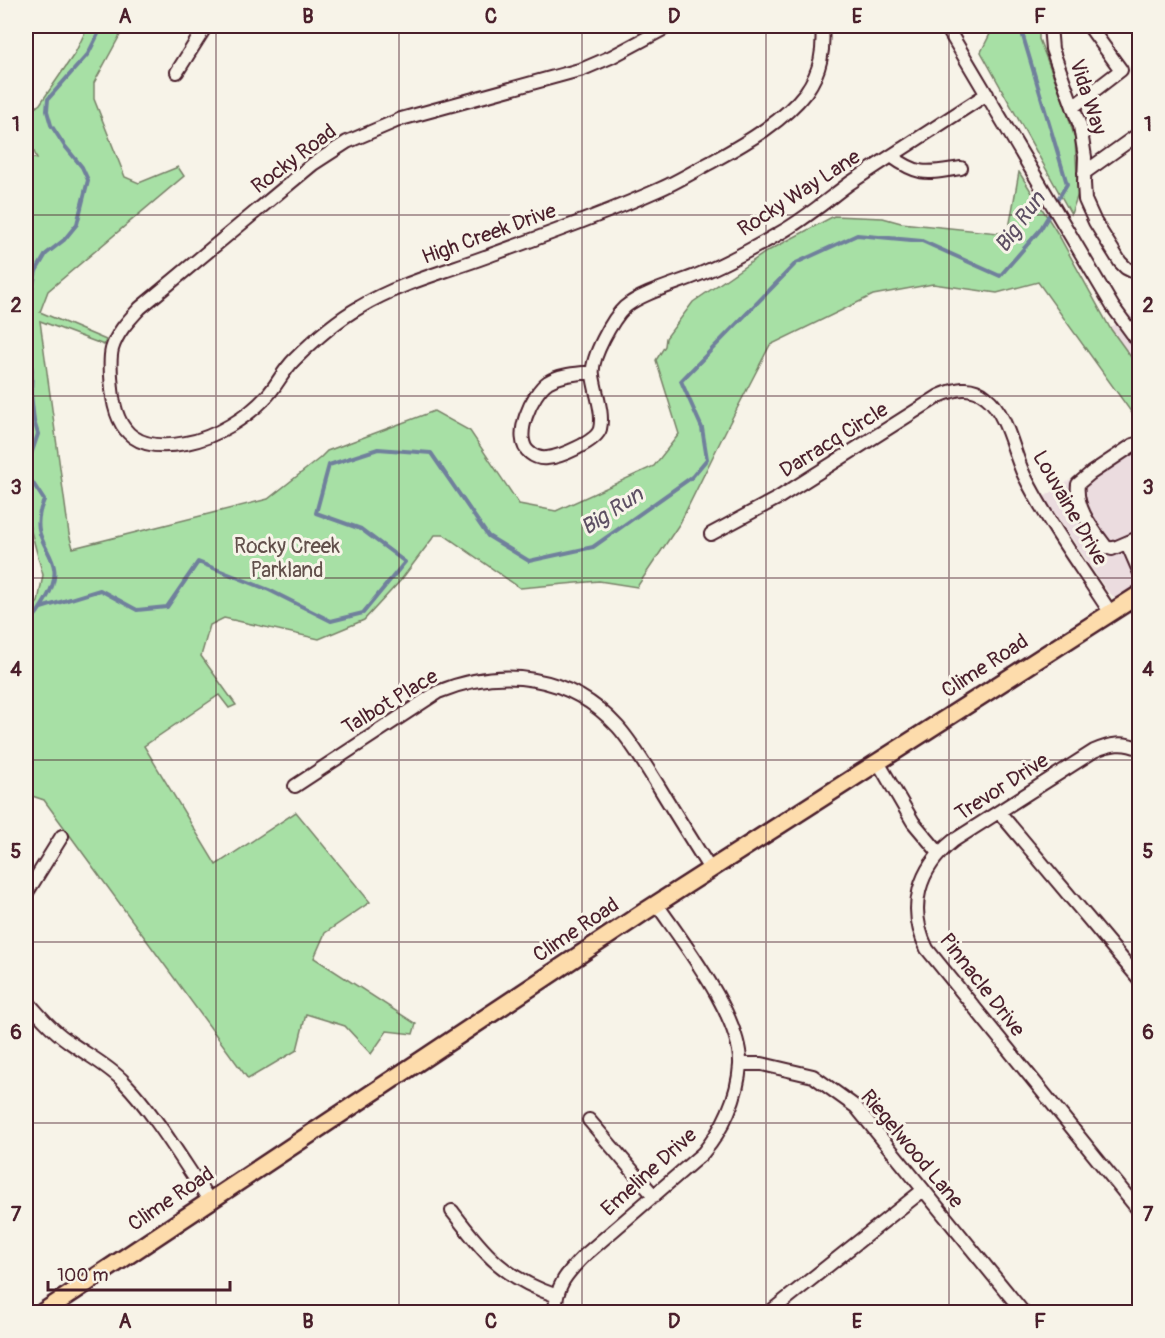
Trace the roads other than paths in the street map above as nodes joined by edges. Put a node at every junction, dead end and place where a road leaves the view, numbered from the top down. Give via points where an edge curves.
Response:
1 (206, 26) edge
2 (669, 26) edge
3 (822, 26) edge
4 (946, 26) edge
5 (1050, 26) edge
6 (1089, 26) edge
7 (177, 72) dead end
8 (987, 94) junction
9 (1073, 107) junction
10 (1140, 133) edge
11 (891, 156) junction
12 (961, 168) dead end
13 (1084, 173) junction
14 (1137, 273) edge
15 (1135, 327) edge
16 (1140, 344) edge
17 (592, 372) junction
18 (980, 392) joint
19 (136, 439) joint
20 (1140, 443) edge
21 (711, 534) dead end
22 (1140, 537) edge
23 (1127, 543) junction
24 (1140, 573) edge
25 (1140, 594) edge
26 (1110, 612) junction
27 (1140, 749) edge
28 (878, 762) junction
29 (295, 786) dead end
30 (999, 812) junction
31 (62, 836) dead end
32 (939, 853) junction
33 (710, 869) junction
34 (26, 894) edge
35 (656, 903) junction
36 (1140, 980) edge
37 (26, 1000) edge
38 (740, 1064) junction
39 (589, 1120) dead end
40 (922, 1191) junction
41 (654, 1196) junction
42 (210, 1201) junction
43 (452, 1211) dead end
44 (1140, 1212) edge
45 (557, 1296) junction
46 (43, 1312) edge
47 (555, 1312) edge
48 (770, 1312) edge
49 (1023, 1312) edge

1 - 7 street
2 - 19 street, Rocky Road via 582,69 401,119 347,142 314,164 123,326 112,349 113,402 120,423
3 - 19 street, High Creek Drive via 822,58 808,90 744,144 659,190 360,306 304,351 253,409 206,437 167,445
4 - 8 street
5 - 9 street, Vida Way via 1052,50
6 - 9 street via 1121,70
8 - 11 street, Rocky Way Lane
8 - 15 street via 1113,307
9 - 13 street, Vida Way via 1084,147
10 - 13 street
11 - 12 street via 923,173
11 - 17 street, Rocky Way Lane via 782,232 626,306 611,324
13 - 14 street, Vida Way via 1085,200 1095,222 1120,262
15 - 16 street
17 - 17 street, Rocky Way Lane via 600,430 591,442 548,458 537,458 527,452 521,430 535,397 547,383 565,375
18 - 21 street, Darracq Circle via 959,389 939,396 778,498
18 - 26 street, Louvaine Drive via 998,411 1024,474
20 - 23 street via 1078,484 1077,498 1106,547 1112,549
22 - 23 street
23 - 24 street
25 - 26 main road, Clime Road
26 - 28 main road, Clime Road
27 - 30 street, Trevor Drive via 1129,744 1111,744
28 - 32 street via 913,822
28 - 33 main road, Clime Road
29 - 33 street, Talbot Place via 438,692 483,678 510,676 537,681 583,698 617,726
30 - 32 street, Trevor Drive
30 - 36 street
31 - 34 street
32 - 44 street, Pinnacle Drive via 920,885 917,904 921,937 927,950
33 - 35 main road, Clime Road
35 - 38 street, Emeline Drive via 717,993 736,1040
35 - 42 main road, Clime Road
37 - 42 street via 46,1023 123,1081
38 - 40 street, Riegelwood Lane via 762,1064 813,1076 856,1107
38 - 41 street, Emeline Drive via 729,1110 715,1139 691,1166
39 - 41 street
40 - 48 street
40 - 49 street, Riegelwood Lane
41 - 45 street, Emeline Drive via 574,1265 560,1284
42 - 46 main road, Clime Road
43 - 45 street via 504,1271
45 - 47 street

